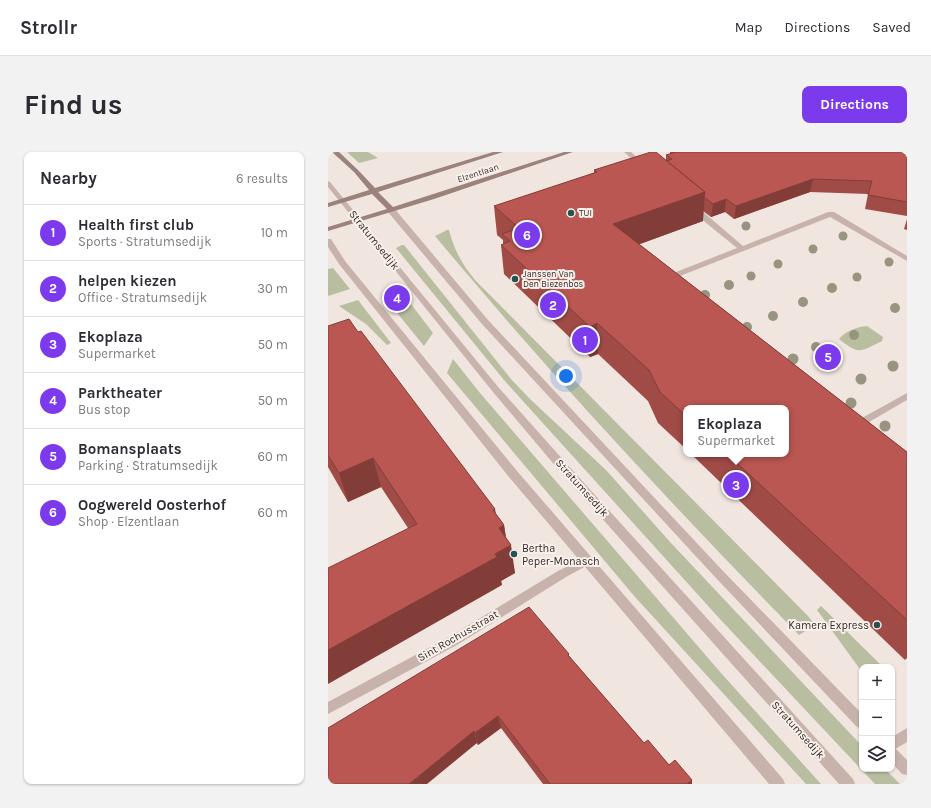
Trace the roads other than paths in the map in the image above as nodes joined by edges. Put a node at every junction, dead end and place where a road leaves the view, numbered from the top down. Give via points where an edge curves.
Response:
1 (335, 152) edge
2 (500, 152) edge
3 (570, 152) edge
4 (626, 152) edge
5 (651, 172) edge
6 (328, 183) edge
7 (374, 191) junction
8 (342, 200) junction
9 (688, 203) edge
10 (328, 205) edge
11 (391, 210) junction
12 (358, 220) junction
13 (328, 229) edge
14 (328, 241) edge
15 (742, 249) junction
16 (907, 259) edge
17 (681, 287) edge
18 (907, 396) edge
19 (849, 414) edge
20 (586, 561) junction
21 (328, 708) edge
22 (859, 720) edge
23 (907, 734) edge
24 (895, 744) edge
25 (895, 757) edge
26 (907, 769) edge
27 (778, 784) edge
28 (848, 784) edge

1 - 7 main road
2 - 7 main road, Elzentlaan
3 - 11 main road, Elzentlaan
4 - 5 street
6 - 8 street, Stratumsedijk
7 - 8 main road, Elzentlaan
7 - 11 main road
8 - 10 main road, Elzentlaan
8 - 12 street, Stratumsedijk
9 - 15 street
11 - 12 main road, Elzentlaan
11 - 22 street via 485,322 719,574
12 - 13 main road, Elzentlaan
12 - 28 street, Stratumsedijk via 506,402
14 - 20 street via 419,358
15 - 16 street via 831,214
15 - 17 street via 669,278
18 - 19 street via 861,423
20 - 21 street, Sint Rochusstraat via 453,641
20 - 27 street
23 - 24 street
25 - 26 street

